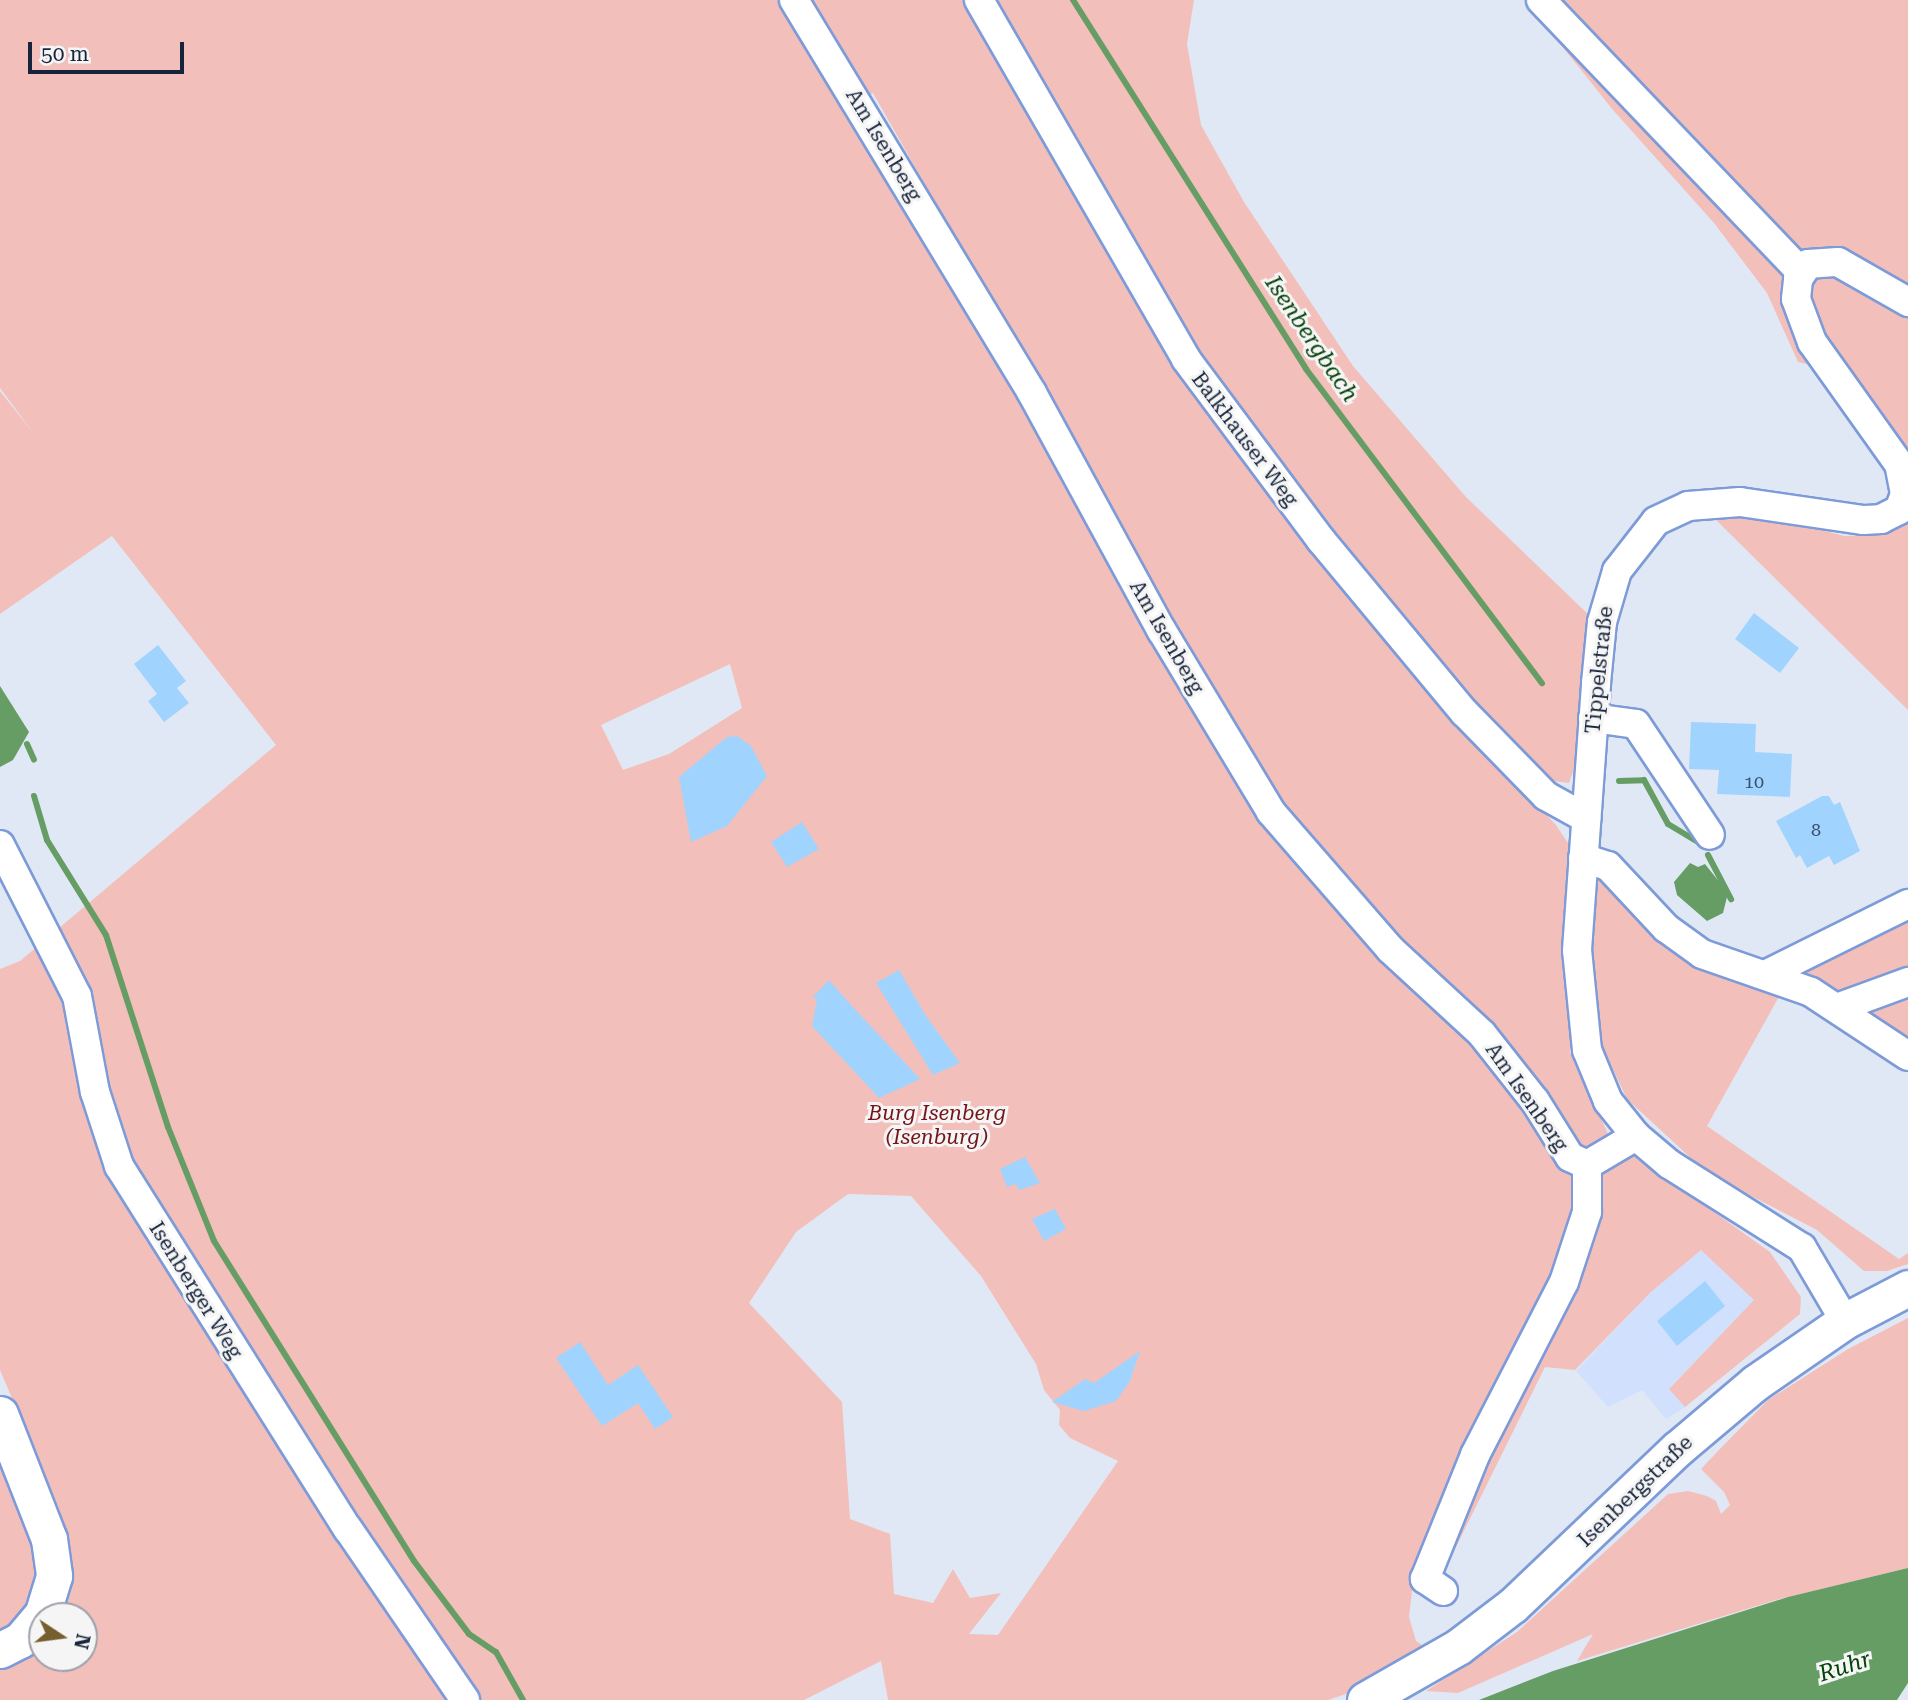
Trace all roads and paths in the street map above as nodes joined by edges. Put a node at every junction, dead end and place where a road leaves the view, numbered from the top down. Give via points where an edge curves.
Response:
1 (794, 0) edge
2 (979, 0) edge
3 (1541, 0) edge
4 (1801, 272) junction
5 (1908, 302) edge
6 (1593, 718) junction
7 (1587, 818) junction
8 (1710, 835) dead end
9 (0, 845) edge
10 (1583, 858) junction
11 (1908, 904) edge
12 (1765, 975) junction
13 (1908, 982) edge
14 (1837, 1008) junction
15 (1908, 1055) edge
16 (1636, 1136) junction
17 (1587, 1165) junction
18 (1908, 1288) edge
19 (1845, 1321) junction
20 (0, 1414) edge
21 (1443, 1591) dead end
22 (0, 1650) edge
23 (466, 1700) edge
24 (1365, 1700) edge

1 - 17 street, Am Isenberg via 1032,393 1162,631 1272,812 1390,949 1482,1034 1535,1101 1570,1157
2 - 7 street, Balkhauser Weg via 1186,359 1321,540 1464,712 1546,796
3 - 4 street
4 - 5 street via 1808,264 1838,262
4 - 6 street, Tippelstraße via 1796,299 1812,342 1899,464 1905,479 1904,502 1881,519 1847,519 1740,502 1688,506 1656,521 1629,550 1607,596
6 - 7 street, Tippelstraße
6 - 8 street via 1636,724
7 - 10 street, Tippelstraße
9 - 23 street, Isenberger Weg via 77,996 95,1092 119,1166 348,1529
10 - 12 street via 1608,866 1667,928 1702,954
10 - 16 street, Tippelstraße via 1577,950 1587,1050 1608,1101
11 - 12 street
12 - 14 street
13 - 14 street
14 - 15 street
16 - 17 street, Am Isenberg
16 - 19 street, Tippelstraße via 1669,1164 1802,1248
17 - 21 street via 1587,1212 1564,1282 1475,1455 1425,1579
18 - 19 main road, Isenbergstraße
19 - 24 main road, Isenbergstraße via 1724,1408 1513,1605 1458,1647
20 - 22 main road via 49,1539 54,1576 44,1614 20,1640

